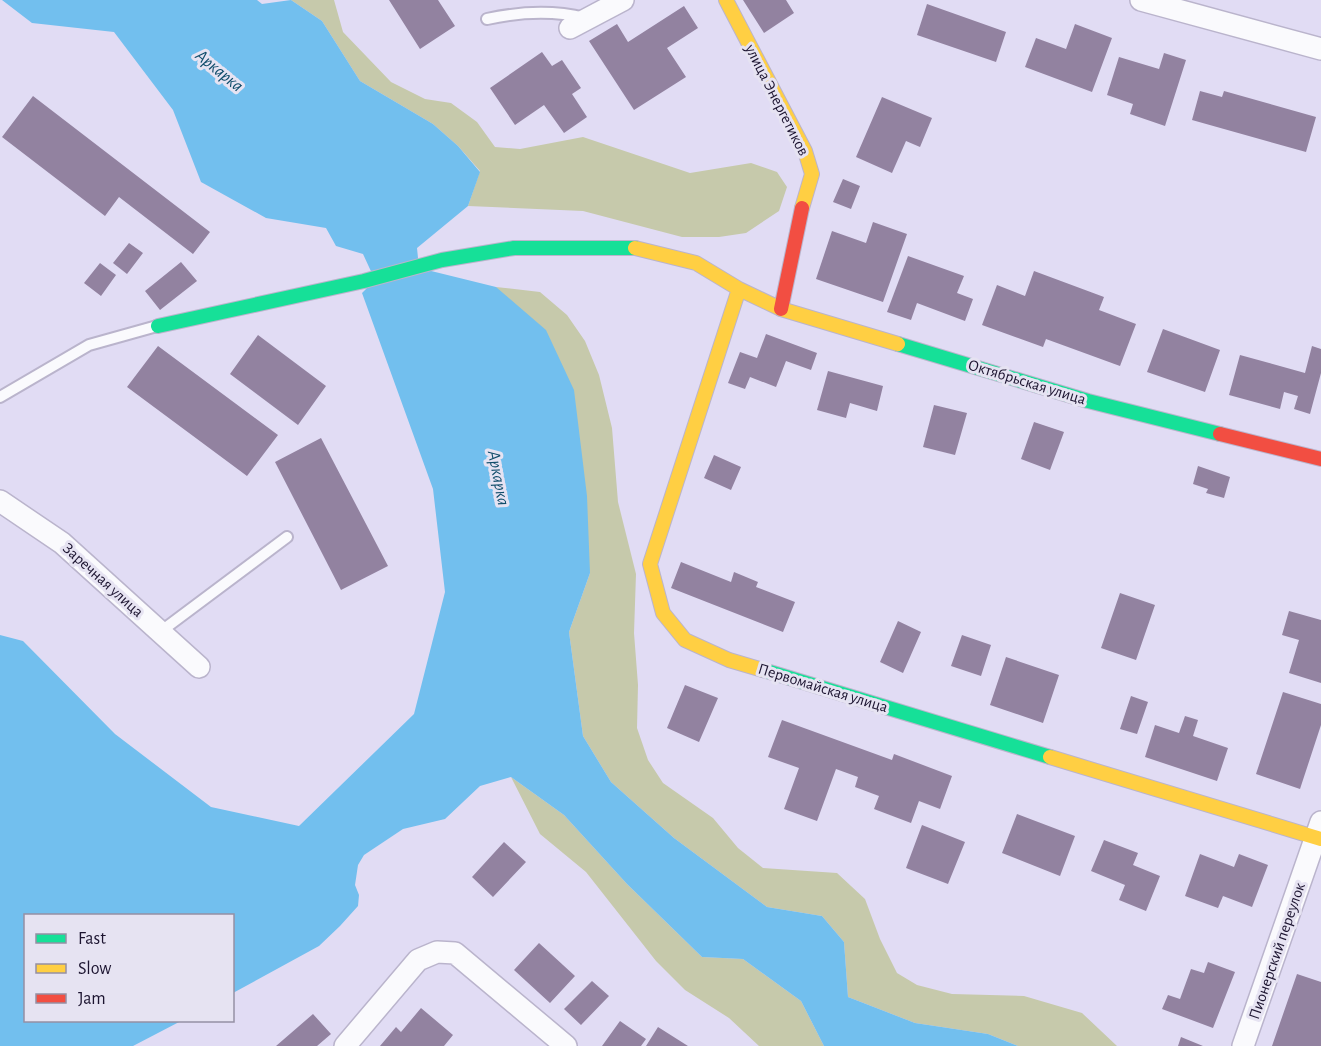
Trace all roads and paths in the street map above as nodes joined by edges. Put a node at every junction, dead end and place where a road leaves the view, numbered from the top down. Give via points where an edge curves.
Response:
1 (623, 0) edge
2 (726, 0) edge
3 (1141, 0) edge
4 (487, 19) dead end
5 (579, 23) joint
6 (1321, 50) edge
7 (739, 289) junction
8 (781, 309) junction
9 (158, 326) joint
10 (0, 397) edge
11 (1321, 459) edge
12 (0, 501) edge
13 (287, 537) dead end
14 (160, 632) junction
15 (199, 667) dead end
16 (1320, 833) edge
17 (345, 1046) edge
18 (566, 1046) edge
19 (1243, 1046) edge

1 - 5 street
2 - 8 street, улица Энергетиков via 805,152 812,174 799,217
3 - 6 street
4 - 5 lane via 516,14 569,14
7 - 8 street, Октябрьская улица
7 - 9 street, Октябрьская улица via 696,263 633,247 514,248 442,260
7 - 16 street, Первомайская улица via 650,564 663,613 685,640 729,660
8 - 11 street, Октябрьская улица via 1088,401
9 - 10 lane via 89,345
12 - 14 street, Заречная улица via 62,543
13 - 14 lane
14 - 15 street, Заречная улица
16 - 19 street, Пионерский переулок
17 - 18 street via 418,960 437,952 455,954

